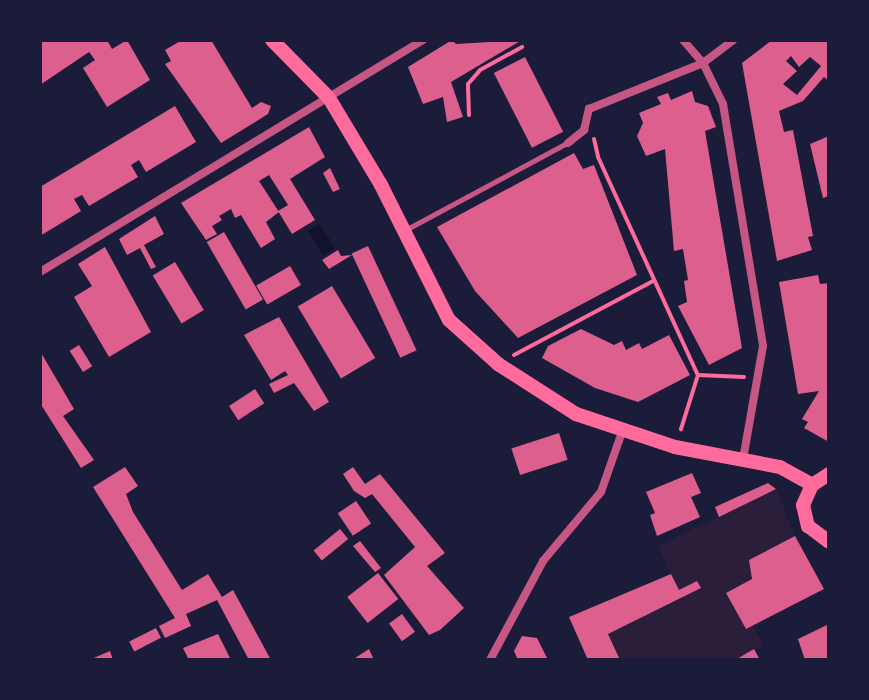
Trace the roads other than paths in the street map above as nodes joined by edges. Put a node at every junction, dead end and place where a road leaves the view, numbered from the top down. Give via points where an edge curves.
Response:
1 (272, 40) edge
2 (423, 40) edge
3 (683, 40) edge
4 (733, 40) edge
5 (703, 63) junction
6 (329, 98) junction
7 (568, 143) joint
8 (402, 231) junction
9 (40, 272) edge
10 (622, 432) junction
11 (743, 460) junction
12 (829, 474) edge
13 (812, 485) junction
14 (827, 543) edge
15 (490, 660) edge

1 - 6 main road
2 - 6 street
3 - 5 street
4 - 5 street
5 - 7 street via 589,109 584,130
5 - 11 street via 723,104 763,346
6 - 8 main road
6 - 9 street
7 - 8 lane
8 - 10 main road via 449,320 498,364 576,414
10 - 11 main road
10 - 15 street via 601,492 543,561
11 - 13 main road via 780,467
12 - 13 main road
13 - 14 main road via 804,515

